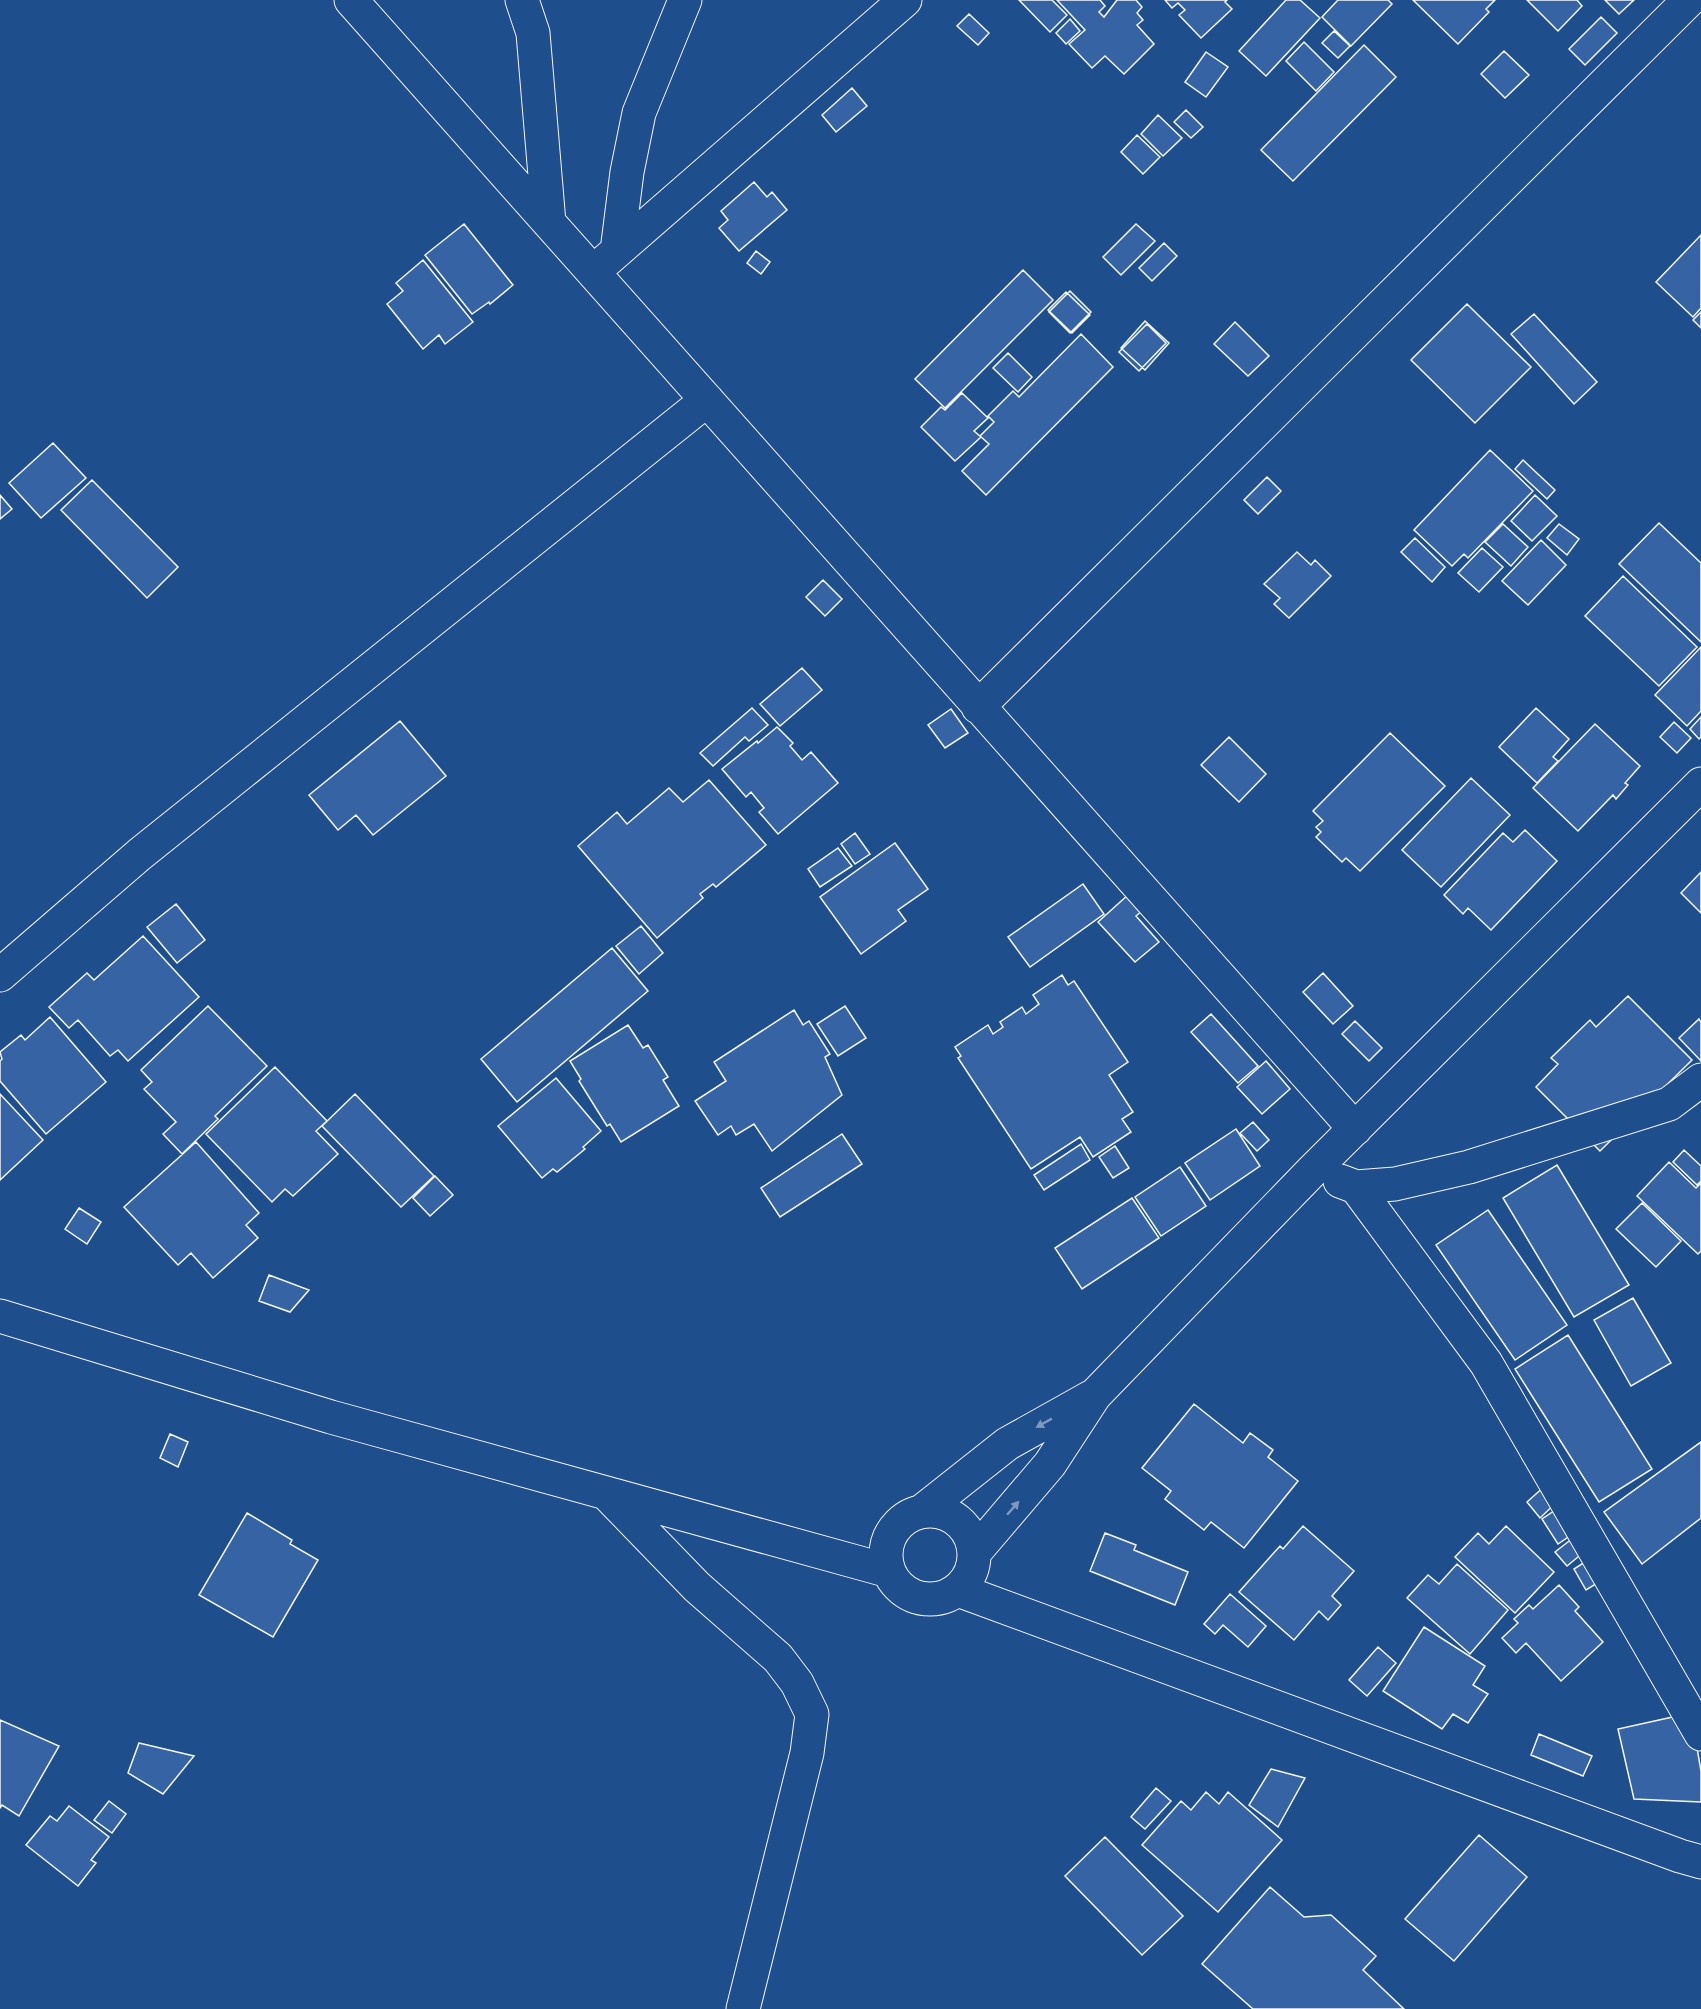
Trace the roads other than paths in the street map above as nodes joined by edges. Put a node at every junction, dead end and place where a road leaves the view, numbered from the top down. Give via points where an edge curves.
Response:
1 (351, 0) edge
2 (522, 0) edge
3 (685, 0) edge
4 (905, 0) edge
5 (1689, 0) edge
6 (549, 223) junction
7 (605, 262) junction
8 (707, 400) junction
9 (978, 707) junction
10 (1701, 784) edge
11 (0, 975) edge
12 (1701, 1080) edge
13 (1355, 1129) junction
14 (1312, 1171) junction
15 (1356, 1187) junction
16 (0, 1316) edge
17 (1095, 1395) junction
18 (606, 1492) junction
19 (921, 1512) junction
20 (975, 1552) junction
21 (889, 1571) junction
22 (958, 1590) junction
23 (1701, 1734) edge
24 (1701, 1862) edge
25 (743, 2009) edge

1 - 6 street
2 - 6 street via 533,33
3 - 7 street via 639,113
4 - 7 street
5 - 9 street
6 - 7 street
7 - 8 street
8 - 9 street
8 - 11 street via 140,854
9 - 13 street
10 - 13 street
12 - 15 street via 1669,1104 1468,1167 1395,1184
13 - 14 street
14 - 15 street
14 - 17 street
15 - 23 street via 1486,1363
16 - 18 street via 331,1417
17 -> 19 street via 1007,1444
20 -> 17 street via 1050,1464
18 - 21 street
18 - 25 street via 697,1587 778,1658 797,1683 812,1714 807,1753
19 - 20 street via 951,1515 963,1525
19 - 21 street via 907,1517 891,1535 885,1556
20 - 22 street via 968,1580
21 - 22 street via 895,1583 919,1599 946,1597
22 - 24 street

